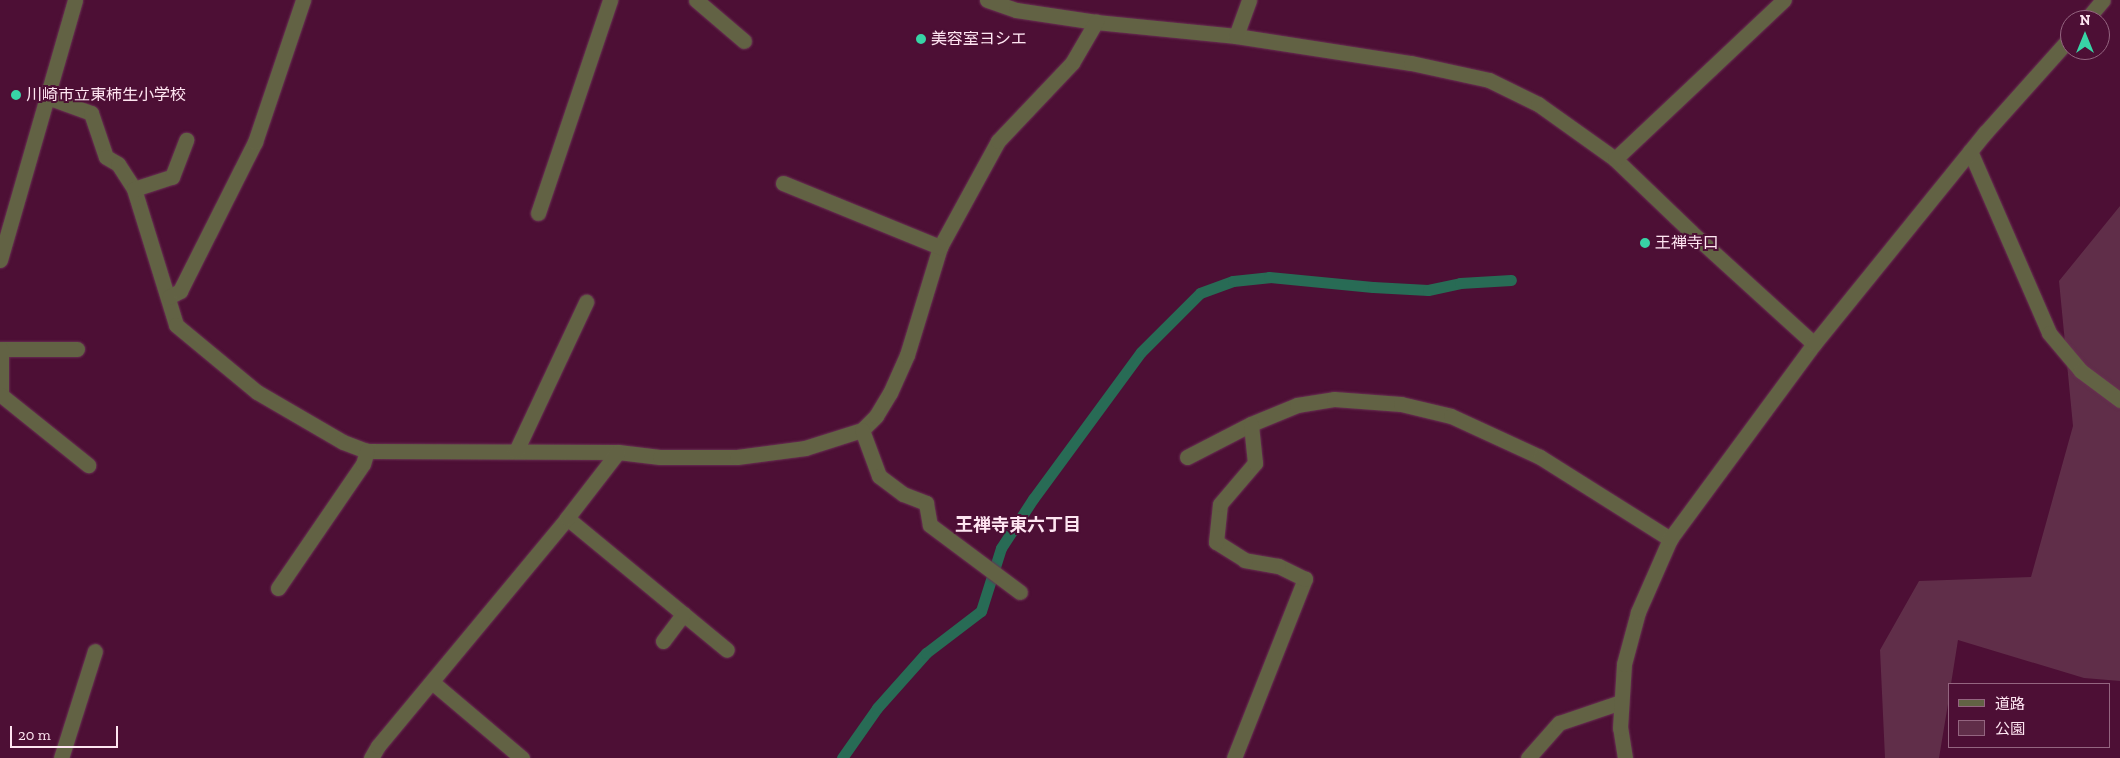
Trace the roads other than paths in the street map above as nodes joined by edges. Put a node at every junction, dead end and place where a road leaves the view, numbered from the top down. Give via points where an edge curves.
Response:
1 (75, 0) edge
2 (303, 0) edge
3 (610, 0) edge
4 (696, 0) edge
5 (987, 0) edge
6 (1249, 0) edge
7 (1784, 0) edge
8 (2104, 0) edge
9 (2095, 10) edge
10 (1096, 22) junction
11 (1236, 36) junction
12 (744, 41) dead end
13 (2060, 49) edge
14 (47, 97) junction
15 (186, 140) dead end
16 (1970, 151) junction
17 (1615, 159) junction
18 (783, 183) dead end
19 (134, 189) junction
20 (538, 213) dead end
21 (940, 247) junction
22 (0, 260) edge
23 (168, 297) junction
24 (586, 302) dead end
25 (1814, 344) junction
26 (0, 349) edge
27 (76, 349) dead end
28 (2120, 400) edge
29 (1250, 424) junction
30 (862, 430) junction
31 (367, 450) junction
32 (516, 450) junction
33 (618, 452) junction
34 (1187, 457) dead end
35 (88, 465) dead end
36 (567, 518) junction
37 (1670, 539) junction
38 (278, 588) dead end
39 (1020, 592) dead end
40 (684, 614) junction
41 (663, 641) dead end
42 (727, 650) dead end
43 (94, 651) dead end
44 (432, 682) junction
45 (1621, 702) junction
46 (61, 758) edge
47 (371, 758) edge
48 (522, 758) edge
49 (1234, 758) edge
50 (1528, 758) edge
51 (1625, 758) edge

1 - 14 street
2 - 23 street via 255,142 180,292
3 - 20 street
4 - 12 street
5 - 10 street via 1016,10
6 - 11 street
7 - 17 street
8 - 9 street
10 - 11 street
10 - 21 street via 1072,63 998,141
11 - 17 street via 1411,63 1488,80 1538,104
13 - 16 street
14 - 19 street via 91,113 106,157 118,164
14 - 22 street
15 - 19 street via 172,177
16 - 25 street
16 - 28 street via 2049,333 2081,371
17 - 25 street
18 - 21 street
19 - 23 street
21 - 30 street via 907,355 890,393 876,416
23 - 31 street via 176,325 257,392 343,442
24 - 32 street
25 - 37 street
26 - 27 street
26 - 35 street via 1,394
29 - 34 street
29 - 37 street via 1297,405 1334,399 1401,404 1451,416 1540,457
29 - 49 street via 1255,463 1220,504 1216,542 1245,560 1278,566 1304,579
30 - 33 street via 805,448 737,457 660,457
30 - 39 street via 879,476 903,494 926,503 930,525
31 - 32 street
31 - 38 street via 363,464
32 - 33 street
33 - 36 street
36 - 40 street
36 - 44 street
37 - 45 street via 1638,612 1624,664
40 - 41 street
40 - 42 street
43 - 46 street
44 - 47 street
44 - 48 street
45 - 50 street via 1559,723
45 - 51 street via 1620,728

